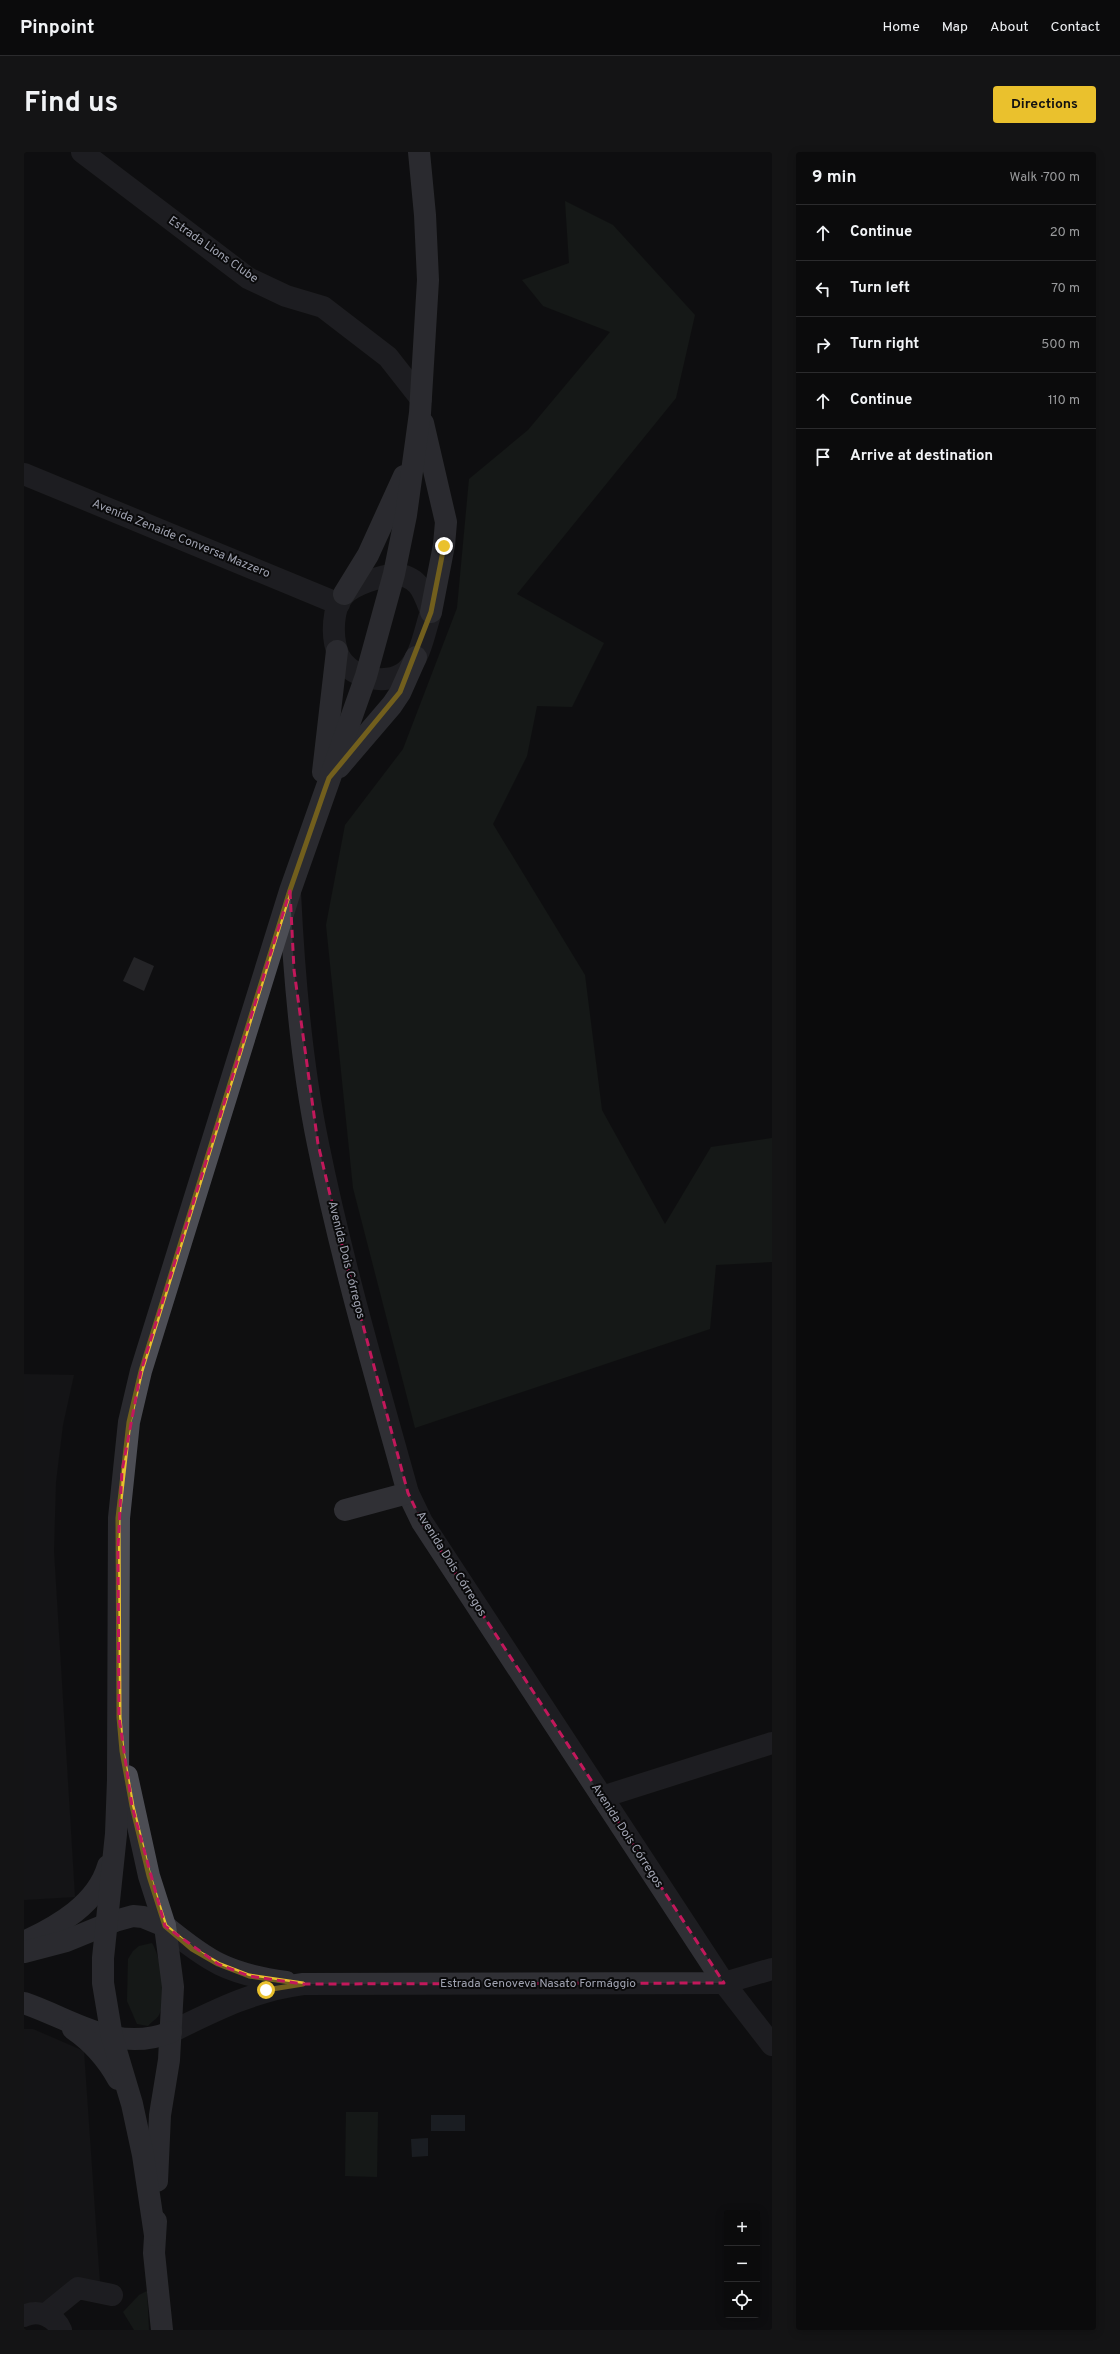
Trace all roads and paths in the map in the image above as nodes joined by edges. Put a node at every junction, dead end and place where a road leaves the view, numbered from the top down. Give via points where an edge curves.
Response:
1 (82, 152) edge
2 (418, 152) edge
3 (420, 406) junction
4 (415, 453) junction
5 (24, 474) edge
6 (394, 574) junction
7 (342, 599) junction
8 (431, 612) junction
9 (337, 652) junction
10 (416, 657) junction
11 (366, 676) junction
12 (327, 784) junction
13 (290, 890) junction
14 (408, 1493) junction
15 (346, 1510) dead end
16 (119, 1717) junction
17 (772, 1743) edge
18 (602, 1797) junction
19 (116, 1834) junction
20 (107, 1925) junction
21 (165, 1926) junction
22 (24, 1942) edge
23 (24, 1952) edge
24 (772, 1969) edge
25 (724, 1983) junction
26 (303, 1984) junction
27 (24, 2003) edge
28 (58, 2017) junction
29 (171, 2032) junction
30 (112, 2037) junction
31 (772, 2045) edge
32 (132, 2104) junction
33 (155, 2235) junction
34 (112, 2295) dead end
35 (46, 2314) junction
36 (24, 2316) edge
37 (61, 2330) edge
38 (162, 2330) edge

1 - 3 street, Estrada Lions Clube via 248,278 286,296 323,307 388,357
2 - 3 main road via 426,215 428,280
3 - 4 main road
3 - 8 main road via 446,522
4 - 6 main road
4 - 7 main road via 368,555
5 - 7 street, Avenida Zenaide Conversa Mazzero
6 - 7 street via 375,578
6 - 8 street via 410,577 419,584
6 - 11 main road
7 - 9 street via 334,623
8 - 10 street
9 - 11 street via 356,673
9 - 12 main road via 323,773
10 - 11 street via 406,671 396,676 382,679
10 - 12 main road via 392,705
11 - 12 main road
12 - 13 main road
13 - 14 street, Avenida Dois Córregos via 294,970 318,1144 346,1262
13 - 16 main road via 148,1349 129,1422 118,1518
14 - 15 street
14 - 18 street, Avenida Dois Córregos via 422,1522
16 - 19 main road
16 - 21 main road via 132,1806 156,1901
17 - 18 street
18 - 25 street, Avenida Dois Córregos
19 - 20 main road
19 - 22 main road via 106,1872 96,1892 87,1902 55,1925
20 - 21 main road via 133,1916 144,1917
20 - 23 main road via 66,1941
20 - 30 main road via 103,1983
21 - 26 street, Estrada Genoveva Nasato Formággio via 192,1949 218,1964 249,1976
21 - 29 main road via 173,1987
24 - 25 street, Estrada Genoveva Nasato Formággio
25 - 26 street, Estrada Genoveva Nasato Formággio
25 - 31 street, Avenida Dois Córregos
26 - 29 street, Estrada Genoveva Nasato Formággio via 266,1990
27 - 28 main road
28 - 30 main road
28 - 32 main road via 85,2038 103,2057
29 - 30 main road via 134,2041
29 - 33 main road via 160,2114
30 - 32 main road
32 - 33 main road via 143,2155
33 - 38 main road via 154,2253
34 - 35 street via 78,2288
35 - 36 street
35 - 37 street via 54,2319

